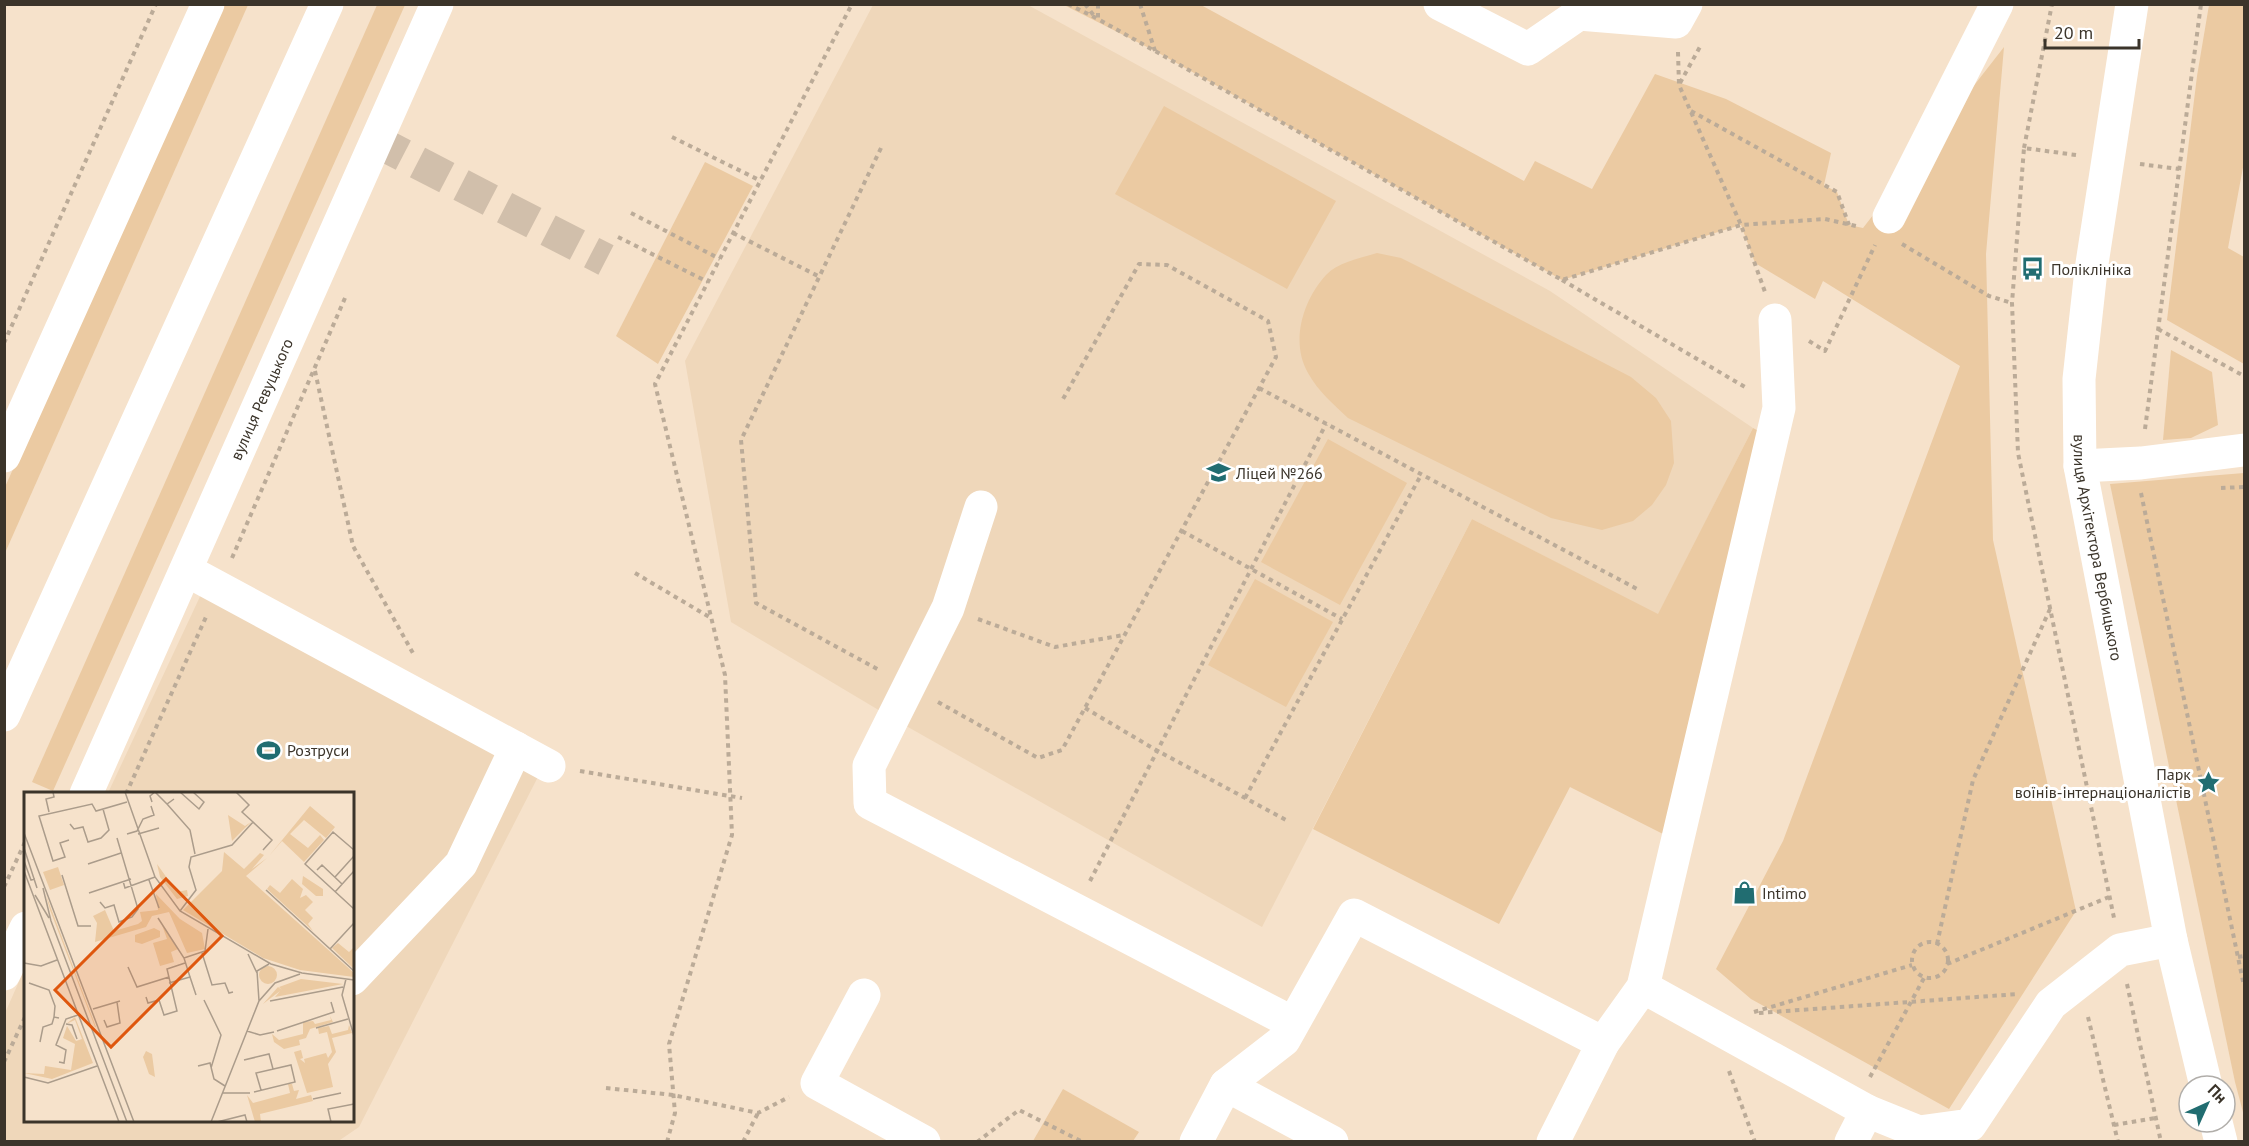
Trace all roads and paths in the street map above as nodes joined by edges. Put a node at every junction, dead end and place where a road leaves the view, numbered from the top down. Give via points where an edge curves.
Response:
1 (156, 4) edge
2 (208, 4) edge
3 (327, 4) edge
4 (437, 4) edge
5 (852, 4) edge
6 (1068, 4) edge
7 (1085, 4) edge
8 (1098, 4) edge
9 (1140, 4) edge
10 (1440, 4) edge
11 (1997, 4) edge
12 (2052, 4) edge
13 (2132, 4) edge
14 (2201, 4) edge
15 (1681, 13) edge
16 (1098, 20) junction
17 (1155, 51) junction
18 (1691, 110) junction
19 (672, 137) dead end
20 (2024, 148) dead end
21 (761, 181) junction
22 (631, 213) dead end
23 (1885, 224) junction
24 (1741, 225) junction
25 (1849, 225) junction
26 (734, 233) junction
27 (618, 237) dead end
28 (720, 259) junction
29 (818, 276) dead end
30 (1562, 280) junction
31 (708, 282) junction
32 (346, 296) dead end
33 (2012, 303) dead end
34 (1775, 320) junction
35 (2158, 329) junction
36 (4, 343) edge
37 (315, 370) junction
38 (2244, 376) edge
39 (1259, 388) dead end
40 (1779, 408) junction
41 (1326, 424) junction
42 (2244, 450) edge
43 (4, 456) edge
44 (2141, 463) junction
45 (2080, 466) junction
46 (1421, 475) junction
47 (981, 507) dead end
48 (1182, 531) dead end
49 (1251, 567) junction
50 (186, 570) junction
51 (635, 573) dead end
52 (219, 589) junction
53 (1639, 590) dead end
54 (948, 608) junction
55 (2050, 609) dead end
56 (711, 618) junction
57 (1342, 619) junction
58 (1125, 635) dead end
59 (417, 659) dead end
60 (1085, 708) dead end
61 (4, 715) edge
62 (516, 748) junction
63 (1156, 750) junction
64 (549, 766) joint
65 (87, 792) edge
66 (127, 792) edge
67 (730, 796) junction
68 (742, 798) dead end
69 (1245, 798) junction
70 (1286, 820) dead end
71 (24, 844) edge
72 (4, 887) edge
73 (2109, 897) dead end
74 (1076, 910) junction
75 (24, 932) edge
76 (2171, 940) junction
77 (1937, 944) junction
78 (2244, 956) edge
79 (2238, 957) junction
80 (1947, 964) junction
81 (1912, 965) junction
82 (4, 974) edge
83 (354, 977) edge
84 (1924, 978) junction
85 (2079, 982) junction
86 (2244, 986) edge
87 (1643, 987) junction
88 (2026, 994) dead end
89 (864, 995) dead end
90 (1910, 1004) junction
91 (1749, 1014) junction
92 (24, 1019) edge
93 (1760, 1019) dead end
94 (1293, 1023) junction
95 (1711, 1025) junction
96 (1604, 1043) junction
97 (4, 1062) edge
98 (1860, 1072) dead end
99 (2203, 1074) edge
100 (1870, 1077) junction
101 (817, 1083) junction
102 (1226, 1085) junction
103 (606, 1088) dead end
104 (674, 1095) junction
105 (1874, 1097) junction
106 (758, 1113) junction
107 (2156, 1118) dead end
108 (2114, 1125) junction
109 (667, 1142) edge
110 (743, 1142) edge
111 (924, 1142) edge
112 (978, 1142) edge
113 (1083, 1142) edge
114 (1196, 1142) edge
115 (1332, 1142) edge
116 (1553, 1142) edge
117 (1755, 1142) edge
118 (1851, 1142) edge
119 (2118, 1142) edge

1 - 36 path
2 - 43 street
3 - 61 street
4 - 50 street, вулиця Ревуцького
5 - 21 path
6 - 16 path
7 - 16 path
8 - 16 path
9 - 17 path
10 - 15 street via 1528,49 1579,14
11 - 23 street
12 - 20 path
13 - 45 street, вулиця Архітектора Вербицького via 2091,270 2079,379
14 - 35 path
15 - 18 path via 1679,85
16 - 17 path
17 - 30 path
18 - 24 path
18 - 25 path via 1837,192
19 - 21 path
21 - 26 path
22 - 28 path
23 - 25 path
23 - 33 path via 1989,296
23 - 34 path via 1825,351
24 - 25 path via 1826,219
24 - 30 path
24 - 34 path
26 - 28 path
26 - 29 path
27 - 31 path
28 - 31 path
30 - 40 path
31 - 56 path via 655,384
32 - 37 path
34 - 40 street
35 - 38 path
35 - 44 path
37 - 52 path
37 - 59 path via 353,546
39 - 41 path
40 - 87 street
41 - 46 path
41 - 49 path
42 - 44 street
44 - 45 street
44 - 79 path via 2141,494
45 - 76 street, вулиця Архітектора Вербицького
46 - 53 path
46 - 57 path
47 - 54 street
48 - 49 path
49 - 57 path
49 - 63 path
50 - 52 street
50 - 65 street, вулиця Ревуцького
51 - 56 path
52 - 62 street
52 - 66 path
54 - 58 path via 1055,647
54 - 74 street via 868,766 870,803
55 - 77 path via 1974,780
56 - 67 path via 725,675
57 - 69 path
60 - 63 path
62 - 64 street
62 - 83 street via 461,864
63 - 69 path
63 - 74 path
64 - 67 path
67 - 68 path
67 - 104 path via 732,835 669,1044
69 - 70 path
71 - 72 path
73 - 80 path
74 - 94 street
75 - 82 street
76 - 85 street via 2120,950
76 - 99 street, вулиця Архітектора Вербицького
77 - 80 path via 1946,952
77 - 81 path via 1926,942 1916,948
78 - 79 path
79 - 86 path
80 - 84 path via 1936,978
81 - 84 path
81 - 91 path
84 - 90 path
85 - 105 street via 2051,1004 1970,1125 1919,1132
85 - 108 path
87 - 95 street
87 - 96 street
88 - 90 path
89 - 101 street
90 - 91 path
90 - 100 path
91 - 93 path
92 - 97 path
94 - 96 street via 1354,915
94 - 102 street via 1284,1040
95 - 105 street
95 - 117 path
96 - 116 street
98 - 100 path
100 - 105 path
101 - 106 path
101 - 111 street
102 - 114 street
102 - 115 street
103 - 104 path
104 - 106 path
104 - 109 path via 675,1113
105 - 118 street
106 - 110 path
107 - 108 path
108 - 119 path
112 - 113 path via 1019,1110

